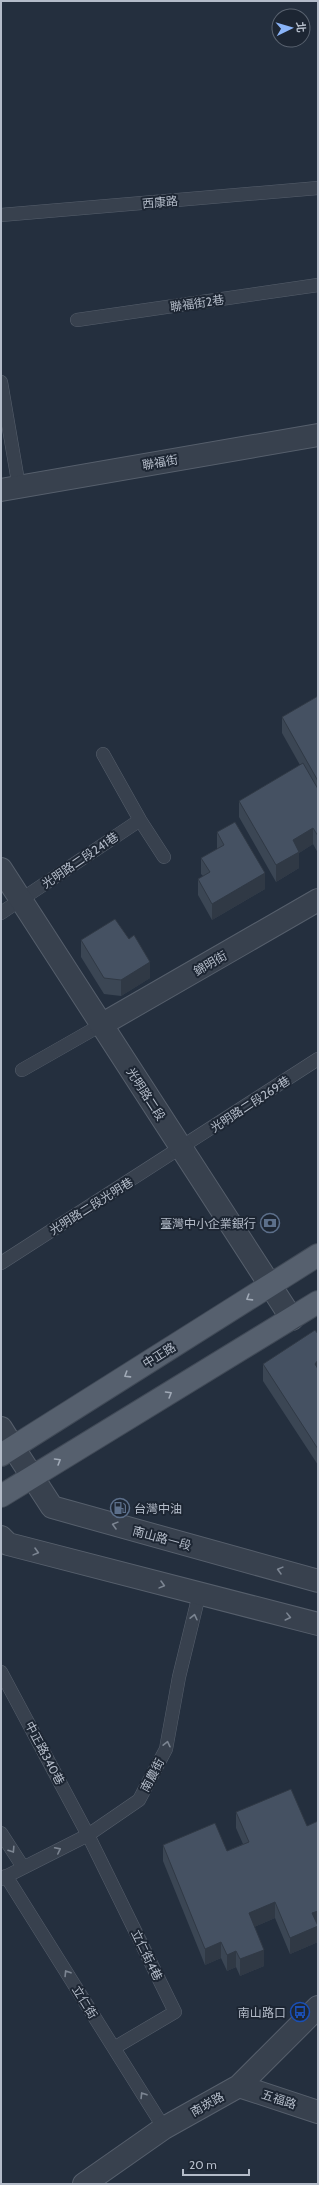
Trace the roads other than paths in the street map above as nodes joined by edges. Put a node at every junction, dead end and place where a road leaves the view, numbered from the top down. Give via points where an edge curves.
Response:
1 (318, 188) edge
2 (1, 215) edge
3 (318, 286) edge
4 (77, 320) dead end
5 (1, 382) edge
6 (318, 434) edge
7 (10, 488) edge
8 (103, 754) dead end
9 (140, 820) junction
10 (164, 857) dead end
11 (1, 869) edge
12 (20, 900) junction
13 (318, 900) edge
14 (1, 913) edge
15 (102, 1025) junction
16 (318, 1059) edge
17 (22, 1070) dead end
18 (181, 1149) junction
19 (318, 1255) edge
20 (1, 1263) edge
21 (271, 1285) junction
22 (318, 1302) edge
23 (292, 1319) junction
24 (1, 1428) edge
25 (7, 1451) edge
26 (32, 1477) junction
27 (1, 1496) edge
28 (1, 1537) edge
29 (318, 1581) edge
30 (199, 1595) junction
31 (318, 1624) edge
32 (1, 1672) edge
33 (1, 1833) edge
34 (88, 1835) junction
35 (23, 1867) junction
36 (4, 1877) edge
37 (318, 2008) edge
38 (114, 2048) junction
39 (239, 2086) junction
40 (318, 2112) edge
41 (164, 2128) junction
42 (84, 2184) edge

1 - 2 lane, 西康路
3 - 4 lane, 聯福街2巷
5 - 7 lane
6 - 7 street, 聯福街
8 - 9 lane
9 - 10 lane
9 - 12 lane, 光明路二段241巷
11 - 12 street, 光明路二段
12 - 14 lane, 光明路二段241巷
12 - 15 street, 光明路二段
13 - 15 street, 錦明街
15 - 17 lane
15 - 18 street, 光明路二段
16 - 18 lane, 光明路二段269巷
18 - 20 lane, 光明路二段光明巷
18 - 21 street, 光明路二段
19 - 21 main road, 中正路
21 - 23 street, 光明路二段
21 -> 25 main road, 中正路
22 - 23 main road
26 -> 23 main road
24 - 25 street, 南山路一段
25 - 26 street, 南山路一段
26 - 27 main road
29 -> 26 street, 南山路一段 via 52,1507
28 -> 30 street via 8,1544
30 -> 31 street
34 -> 30 lane, 南農街 via 139,1800 166,1749 179,1678
32 - 34 lane, 中正路340巷
33 -> 35 lane
35 -> 34 lane, 南農街
34 - 38 lane, 立仁街4巷 via 175,2012
35 - 36 lane, 南農街
38 -> 36 lane, 立仁街
37 - 39 street, 南崁路
41 -> 38 lane, 立仁街
39 - 40 street, 五福路
39 - 41 street, 南崁路
41 - 42 street, 南崁路

